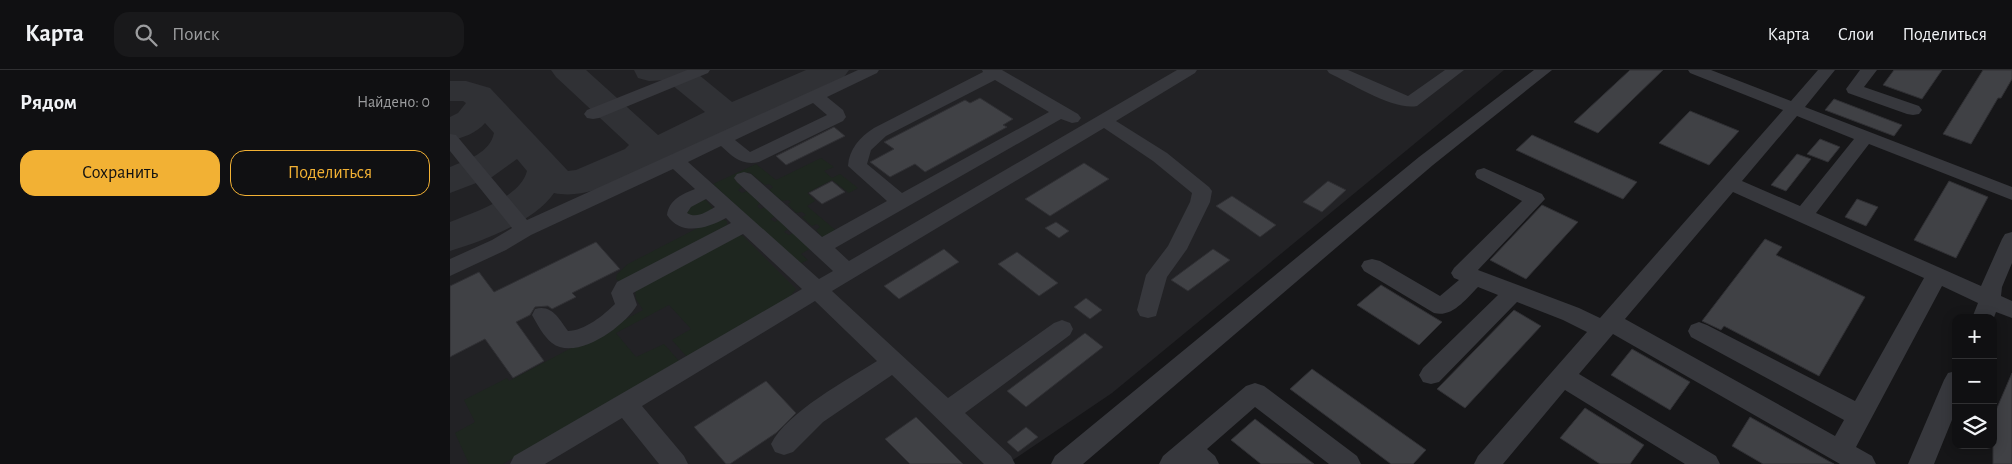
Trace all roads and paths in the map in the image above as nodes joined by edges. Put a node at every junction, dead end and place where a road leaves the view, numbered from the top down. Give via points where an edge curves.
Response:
1 (702, 70) edge
2 (871, 70) edge
3 (1022, 70) edge
4 (1189, 70) edge
5 (1335, 70) edge
6 (1456, 70) edge
7 (1544, 70) edge
8 (1696, 70) edge
9 (1827, 70) edge
10 (1869, 70) edge
11 (996, 74) edge
12 (815, 96) junction
13 (1793, 109) junction
14 (1913, 110) dead end
15 (1061, 112) junction
16 (593, 114) dead end
17 (1096, 124) junction
18 (1865, 137) junction
19 (450, 139) edge
20 (723, 139) junction
21 (676, 161) junction
22 (1484, 174) dead end
23 (744, 178) dead end
24 (1730, 183) junction
25 (709, 190) junction
26 (2012, 194) edge
27 (901, 202) junction
28 (728, 208) junction
29 (1803, 216) junction
30 (746, 224) junction
31 (524, 230) junction
32 (821, 247) junction
33 (2010, 251) edge
34 (1372, 266) dead end
35 (450, 268) edge
36 (848, 272) junction
37 (1937, 275) junction
38 (1476, 277) junction
39 (817, 290) junction
40 (1514, 292) junction
41 (1987, 309) edge
42 (1148, 310) dead end
43 (2012, 310) edge
44 (543, 315) dead end
45 (1607, 326) junction
46 (1062, 329) dead end
47 (1699, 331) dead end
48 (894, 362) junction
49 (1431, 375) dead end
50 (1563, 377) junction
51 (1952, 390) edge
52 (626, 404) junction
53 (948, 412) junction
54 (1858, 415) junction
55 (784, 444) dead end
56 (1840, 451) junction
57 (1189, 459) edge
58 (523, 464) edge
59 (676, 464) edge
60 (1002, 464) edge
61 (1064, 464) edge
62 (1348, 464) edge
63 (1487, 464) edge
64 (1707, 464) edge
65 (1863, 464) edge
66 (1921, 464) edge

1 - 16 lane
2 - 12 lane
3 - 11 lane
4 - 17 lane
5 - 6 lane via 1411,102
7 - 61 lane via 1426,161
8 - 13 lane
9 - 13 lane
10 - 14 lane via 1854,90
11 - 15 lane
11 - 27 lane via 866,142 856,166
12 - 20 lane
12 - 20 lane via 837,117 752,158 744,157
13 - 18 lane
13 - 24 lane
15 - 17 lane
15 - 27 lane
17 - 36 lane
17 - 42 lane via 1145,146 1202,191 1200,202 1177,249 1157,275
18 - 26 lane
18 - 29 lane
19 - 31 lane
20 - 21 lane
21 - 25 lane
21 - 31 lane
22 - 38 lane via 1535,199 1462,273
23 - 32 lane
24 - 29 lane
24 - 45 lane
25 - 28 lane
25 - 28 lane via 683,203 677,215 692,223
27 - 32 lane
28 - 30 lane
29 - 37 lane
30 - 39 lane
30 - 44 lane via 625,288 622,294 626,305 621,313 582,336 568,340 560,337
31 - 35 lane
32 - 36 lane
33 - 41 lane via 1991,287
34 - 38 lane via 1442,307
36 - 39 lane
37 - 41 lane
37 - 54 lane
38 - 40 lane
39 - 48 lane
39 - 52 lane
40 - 45 lane
40 - 49 lane
41 - 43 lane
45 - 50 lane
45 - 56 lane
46 - 53 lane
47 - 54 lane
48 - 53 lane
48 - 55 lane via 814,415
50 - 63 lane
50 - 64 lane
51 - 66 lane
52 - 58 lane
52 - 59 lane
53 - 60 lane
54 - 56 lane
56 - 65 lane
57 - 62 lane via 1255,393

